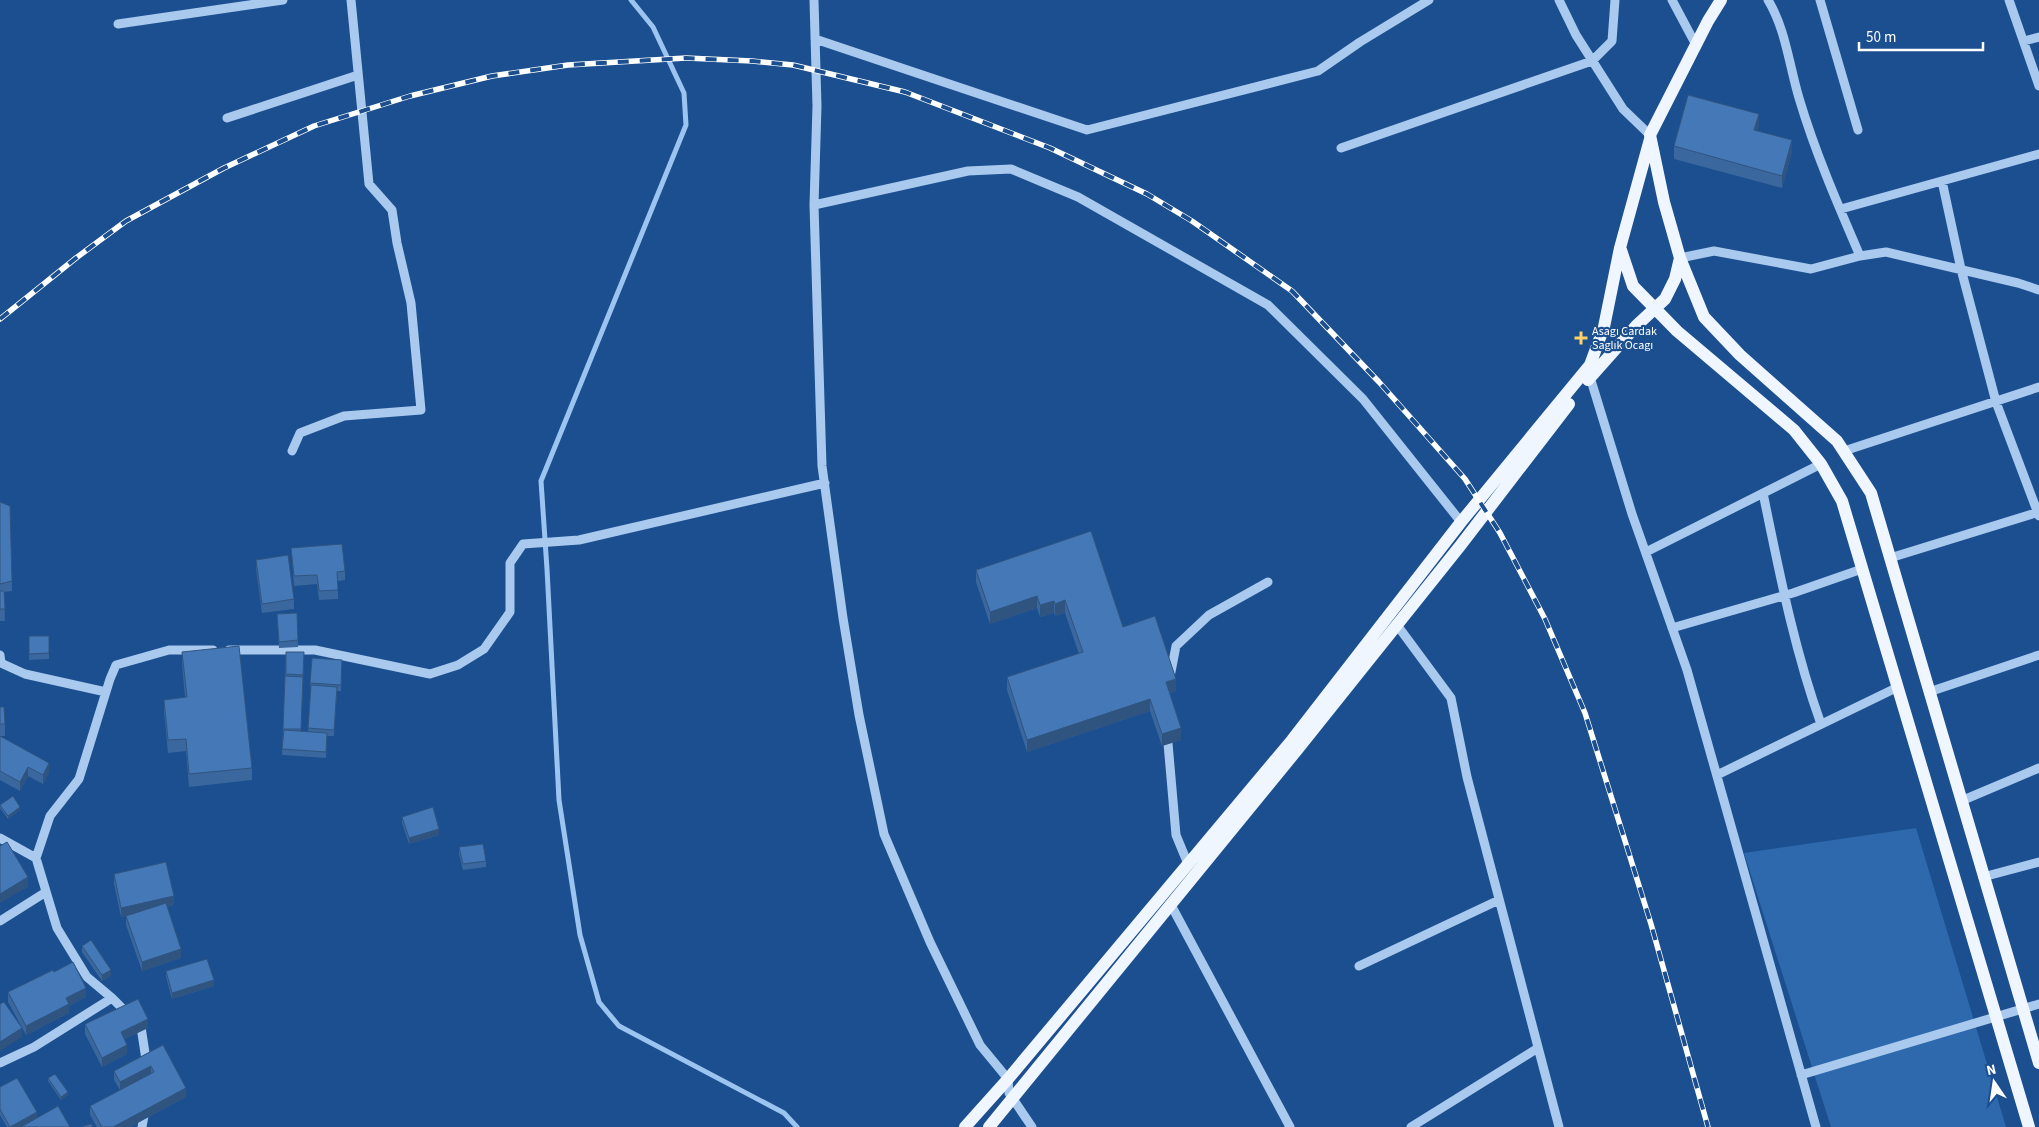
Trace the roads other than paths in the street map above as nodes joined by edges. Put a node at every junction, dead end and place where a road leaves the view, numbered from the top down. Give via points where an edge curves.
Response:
1 (283, 0) edge
2 (351, 0) edge
3 (814, 0) edge
4 (1429, 0) edge
5 (1559, 0) edge
6 (1615, 0) edge
7 (1672, 0) edge
8 (1721, 0) edge
9 (1769, 0) edge
10 (1820, 0) edge
11 (2010, 0) edge
12 (118, 24) dead end
13 (2039, 37) edge
14 (815, 39) junction
15 (2024, 41) junction
16 (1696, 45) junction
17 (1592, 61) junction
18 (358, 75) junction
19 (2039, 86) edge
20 (227, 118) dead end
21 (1858, 130) dead end
22 (1650, 137) junction
23 (1341, 148) dead end
24 (2039, 154) edge
25 (1942, 181) junction
26 (814, 205) junction
27 (1841, 209) junction
28 (1620, 248) junction
29 (1860, 256) junction
30 (1680, 258) junction
31 (1960, 269) junction
32 (2039, 290) edge
33 (1654, 309) junction
34 (1590, 377) junction
35 (2039, 387) edge
36 (1996, 402) junction
37 (292, 451) dead end
38 (1844, 451) junction
39 (1821, 464) junction
40 (825, 483) junction
41 (1763, 493) junction
42 (2039, 513) edge
43 (1461, 522) junction
44 (1646, 552) junction
45 (1890, 558) junction
46 (1862, 569) junction
47 (1268, 582) dead end
48 (1784, 595) junction
49 (1397, 625) junction
50 (1672, 628) junction
51 (0, 655) edge
52 (2039, 655) edge
53 (1170, 682) edge
54 (1898, 687) junction
55 (106, 692) junction
56 (1929, 692) junction
57 (1166, 719) edge
58 (1821, 724) junction
59 (2039, 768) edge
60 (1717, 775) junction
61 (1961, 801) junction
62 (0, 838) edge
63 (36, 858) junction
64 (2039, 862) edge
65 (1188, 864) junction
66 (1983, 877) junction
67 (46, 892) junction
68 (1499, 900) junction
69 (1171, 905) junction
70 (0, 921) edge
71 (1359, 966) dead end
72 (112, 998) junction
73 (2039, 1004) edge
74 (2023, 1010) junction
75 (1996, 1018) junction
76 (1538, 1048) junction
77 (0, 1063) edge
78 (2039, 1063) edge
79 (1801, 1075) junction
80 (1008, 1079) junction
81 (149, 1080) edge
82 (148, 1098) edge
83 (1013, 1099) junction
84 (142, 1127) edge
85 (964, 1127) edge
86 (989, 1127) edge
87 (1032, 1127) edge
88 (1290, 1127) edge
89 (1411, 1127) edge
90 (1559, 1127) edge
91 (1816, 1127) edge
92 (2029, 1127) edge

1 - 12 street
2 - 18 street
3 - 14 street
4 - 14 street via 1318,71 1087,130
5 - 17 street
6 - 17 street via 1612,41
7 - 16 street
8 - 16 main road
9 - 27 street via 1778,17 1799,100
10 - 21 street
11 - 15 street
13 - 15 street
14 - 26 street
15 - 19 street
16 - 22 main road
17 - 22 street via 1623,109
17 - 23 street
18 - 20 street
18 - 37 street via 368,184 392,210 411,303 421,410 344,416 300,433
22 - 28 main road
22 - 30 main road
24 - 25 street
25 - 27 street
25 - 31 street
26 - 40 street
26 - 43 street via 968,171 1011,169 1078,197 1268,305 1363,399
27 - 29 street
28 - 33 main road via 1633,286
28 - 43 main road via 1604,327 1590,365
29 - 30 street via 1811,269 1714,250
29 - 31 street via 1886,252
30 - 33 main road via 1675,279 1665,299
30 - 38 main road via 1704,317 1740,355 1837,441
31 - 32 street
31 - 36 street
33 - 34 main road
33 - 39 main road via 1794,430
34 - 44 street
34 - 49 main road
35 - 36 street
36 - 38 street
36 - 42 street
38 - 45 main road via 1870,493
39 - 41 street
39 - 46 main road via 1842,501
40 - 55 street via 579,540 523,544 510,563 510,612 484,649 458,665 430,674 315,650 169,650 116,665
40 - 80 street via 859,715 884,834 930,942 980,1045
41 - 44 street
41 - 48 street
42 - 45 street
43 - 65 main road via 1292,740
44 - 50 street
45 - 56 main road
46 - 48 street
46 - 54 main road
47 - 53 street via 1209,615 1176,646
48 - 50 street
48 - 58 street via 1808,688
49 - 68 street via 1451,698 1467,777
49 - 69 main road
50 - 60 street
51 - 55 street via 1,663 25,674
52 - 56 street
54 - 58 street
54 - 75 main road
55 - 63 street via 79,779 50,816
56 - 61 main road
57 - 65 street via 1176,835
58 - 60 street
59 - 61 street
60 - 79 street
61 - 66 main road
62 - 63 street
63 - 67 street
64 - 66 street
65 - 80 main road
66 - 74 main road
67 - 70 street
67 - 72 street via 57,928 87,977
68 - 71 street
68 - 76 street
69 - 83 main road
69 - 88 street
72 - 77 street via 34,1047
72 - 81 street via 141,1027
73 - 74 street
74 - 75 street
74 - 78 main road
75 - 79 street
75 - 92 main road
76 - 89 street
76 - 90 street
79 - 91 street
80 - 83 street
80 - 85 main road
82 - 84 street
83 - 86 main road
83 - 87 street

